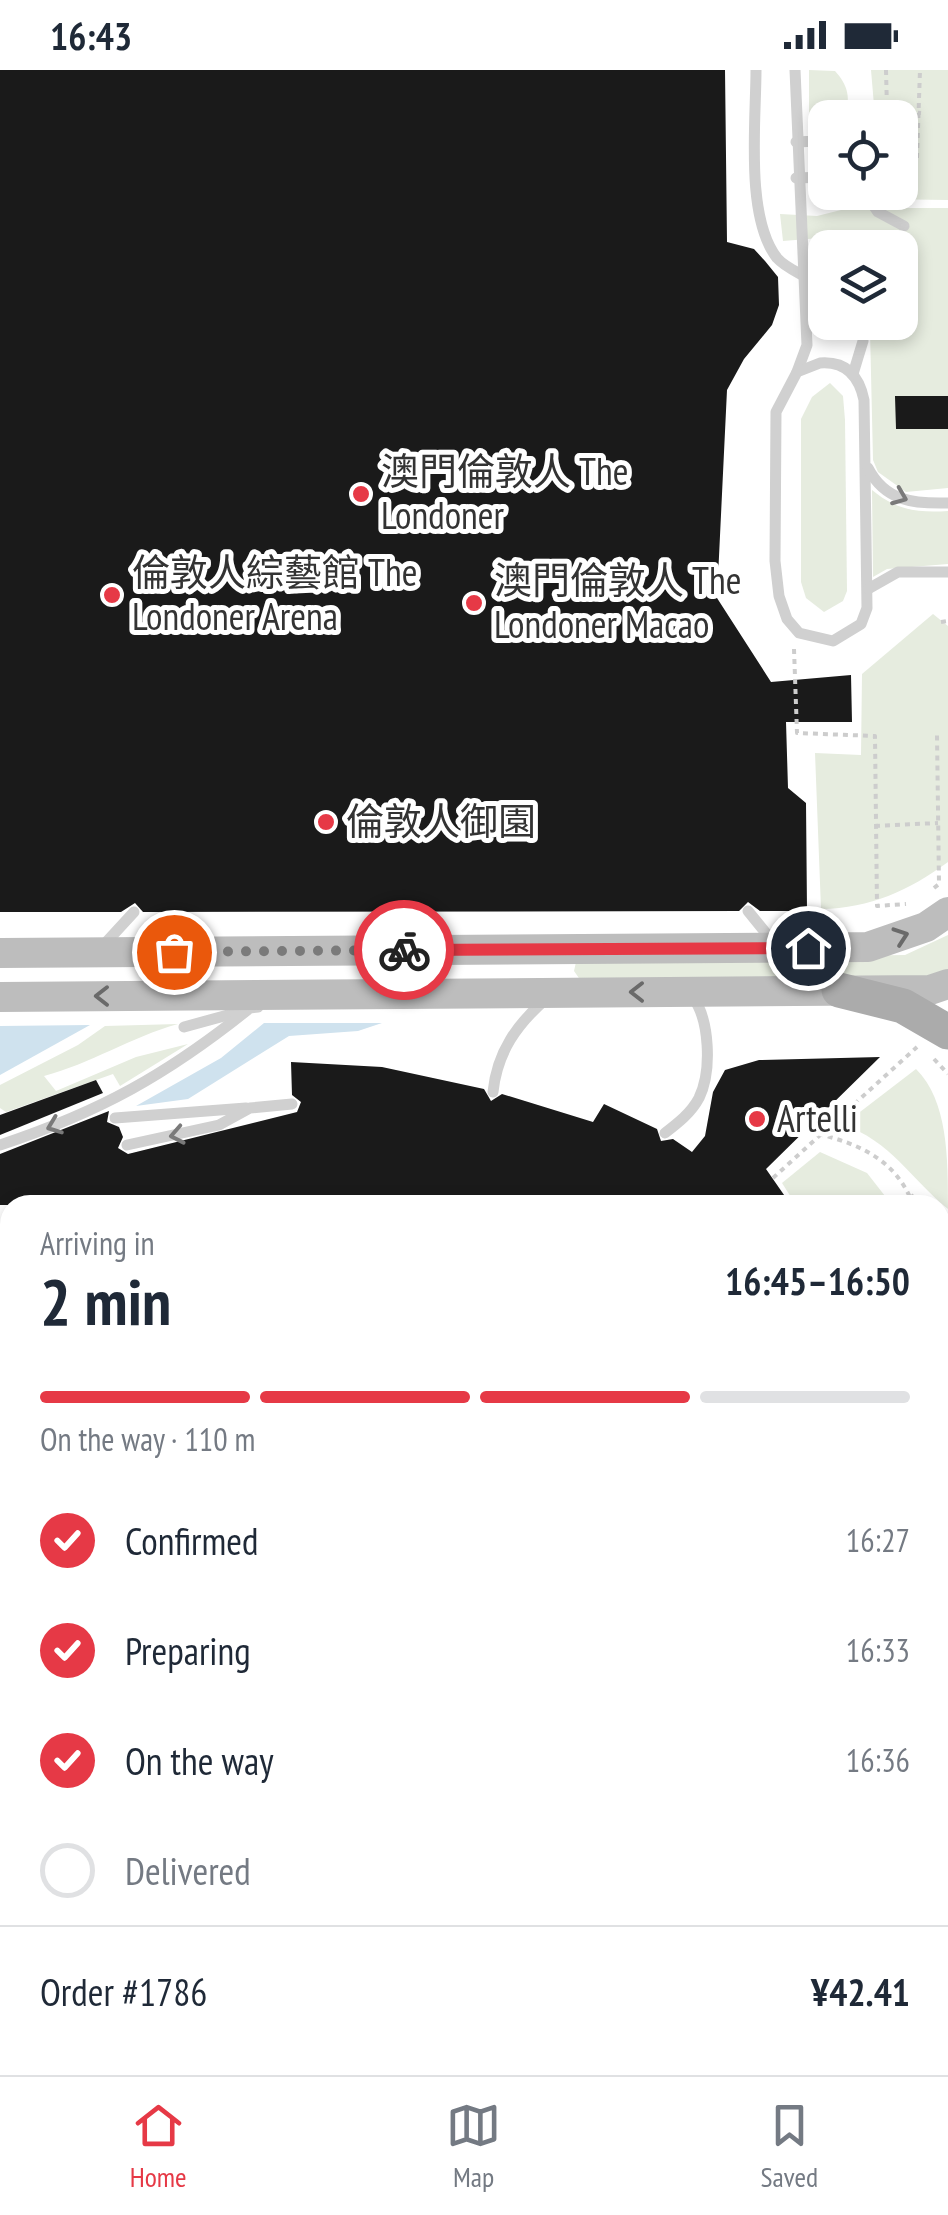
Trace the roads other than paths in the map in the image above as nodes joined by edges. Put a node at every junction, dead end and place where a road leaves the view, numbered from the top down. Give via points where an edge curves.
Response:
1 (756, 70) edge
2 (795, 70) edge
3 (808, 141) edge
4 (796, 142) junction
5 (808, 177) edge
6 (796, 178) junction
7 (877, 210) edge
8 (904, 226) dead end
9 (804, 280) junction
10 (863, 340) edge
11 (797, 372) junction
12 (854, 374) junction
13 (866, 464) junction
14 (948, 504) edge
15 (948, 572) edge
16 (868, 589) junction
17 (936, 903) edge
18 (748, 911) dead end
19 (134, 912) dead end
20 (779, 948) junction
21 (554, 949) junction
22 (98, 952) junction
23 (0, 953) edge
24 (0, 981) edge
25 (948, 984) edge
26 (839, 990) junction
27 (720, 991) junction
28 (554, 992) junction
29 (688, 992) junction
30 (315, 994) junction
31 (0, 996) edge
32 (52, 996) junction
33 (250, 1008) junction
34 (184, 1027) dead end
35 (704, 1028) junction
36 (948, 1032) edge
37 (493, 1092) dead end
38 (292, 1104) dead end
39 (250, 1108) junction
40 (114, 1118) dead end
41 (665, 1134) dead end
42 (0, 1144) edge
43 (127, 1145) dead end

1 - 9 lane via 759,212 766,241
2 - 4 lane
3 - 4 lane
4 - 6 lane
5 - 6 lane
6 - 9 lane
7 - 8 lane
9 - 11 lane via 806,354
10 - 12 lane
11 - 12 lane via 832,362
11 - 16 lane via 776,412 779,596 793,626 817,640 849,634 860,624
12 - 13 lane via 864,400
13 -> 14 lane via 889,495
13 - 16 lane
15 - 16 lane via 898,572
20 -> 17 street via 868,947 921,929
18 - 20 lane
19 - 22 lane
20 - 21 street
21 - 22 street
21 - 28 street
22 - 23 street
24 - 32 street
25 - 26 street via 930,990
26 - 27 street
26 - 36 main road via 903,1006
27 - 29 street
27 - 35 lane
29 -> 28 street
28 - 30 street
28 - 37 lane via 516,1029 497,1062
29 - 35 lane via 702,1010
30 -> 32 street
30 - 33 lane
31 - 32 street
33 - 34 lane
33 -> 42 lane via 162,1075 108,1104
35 - 41 lane via 700,1096
38 - 39 lane
39 - 40 lane
39 -> 43 lane via 219,1126

